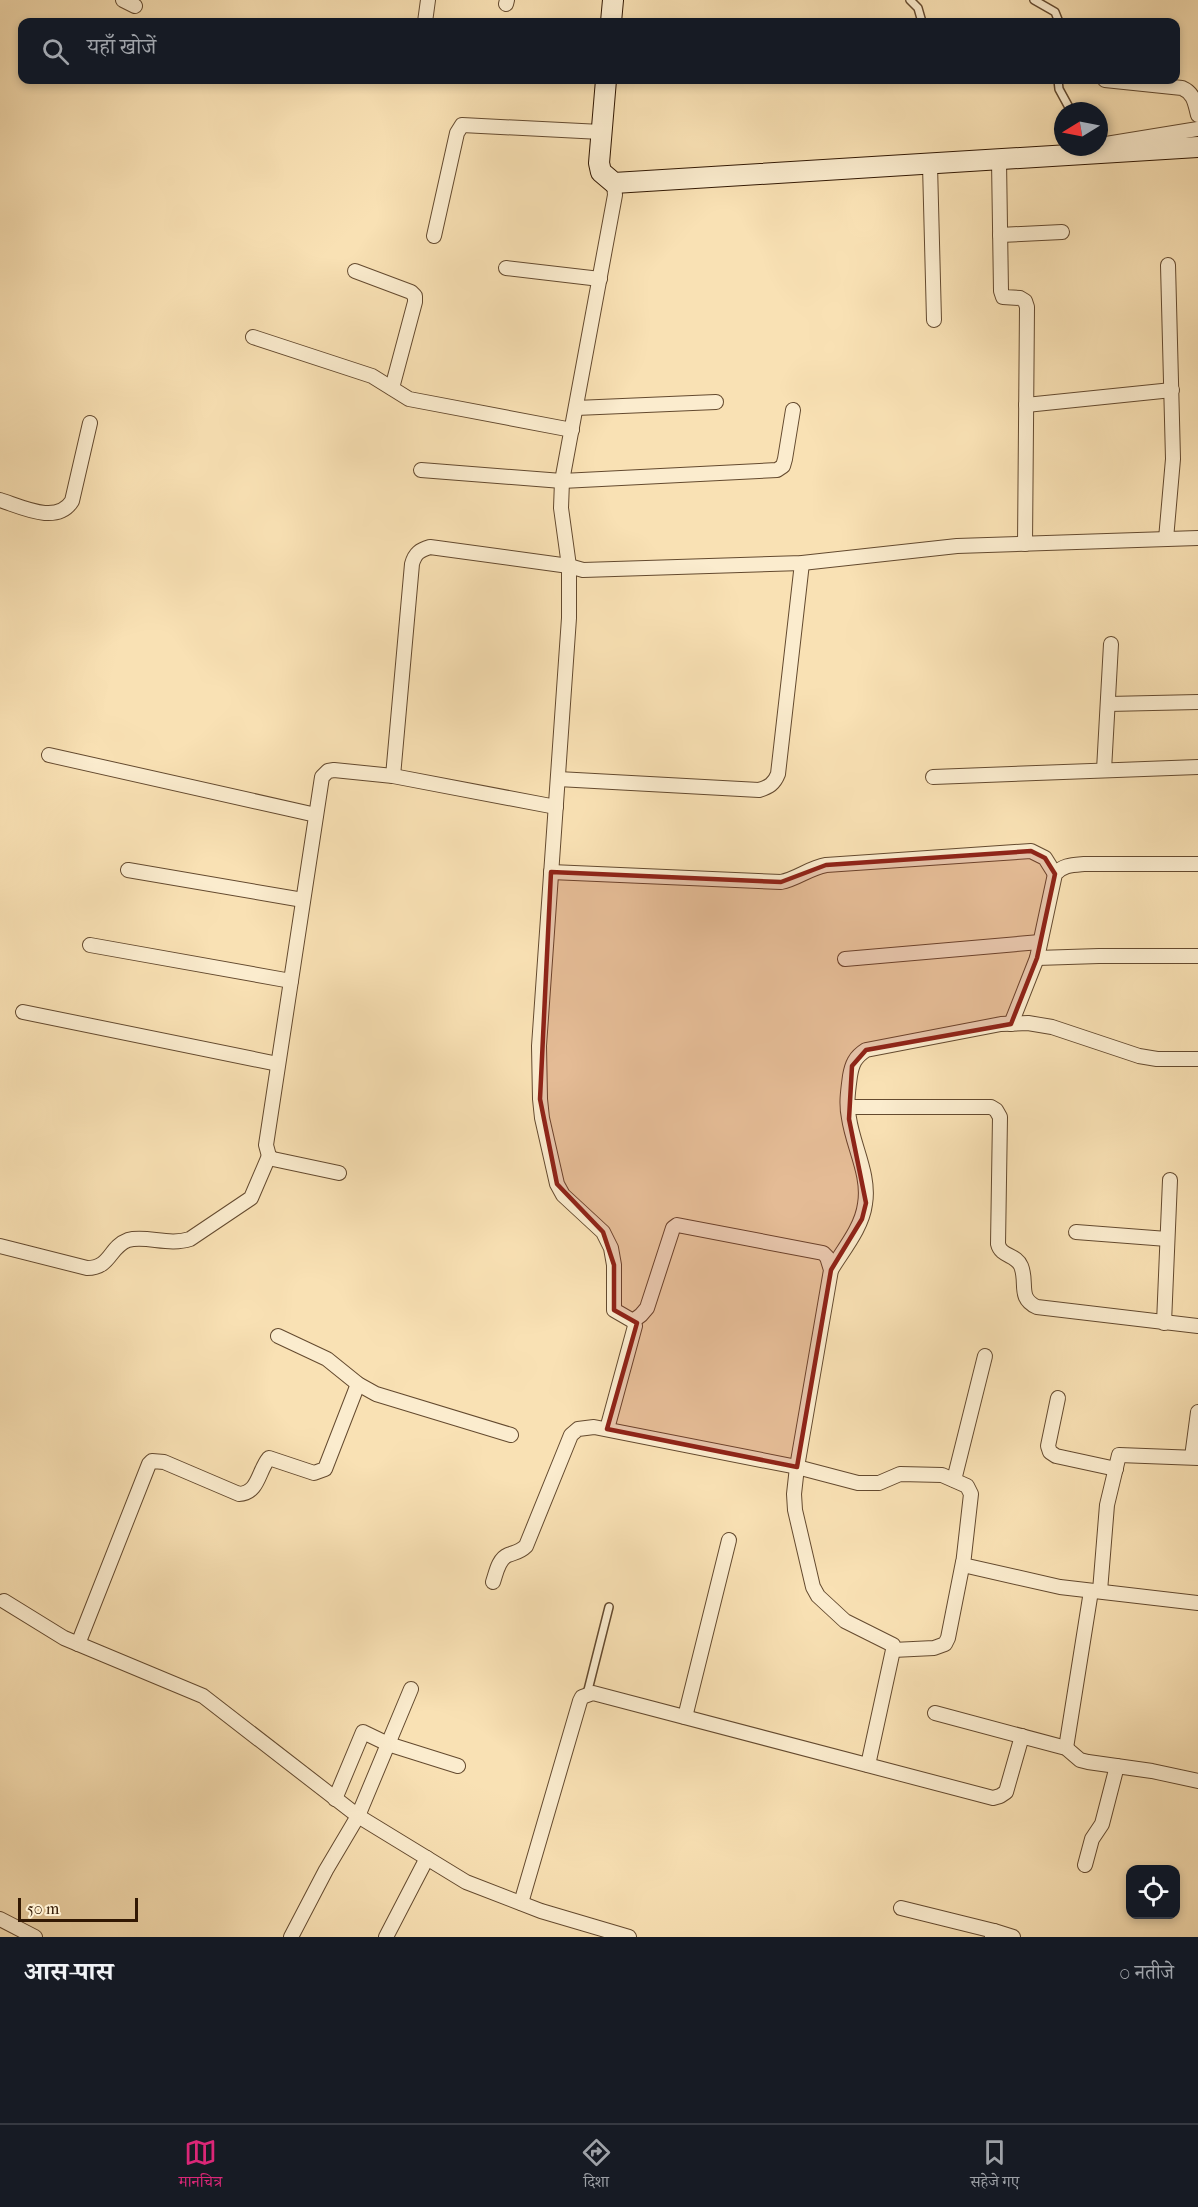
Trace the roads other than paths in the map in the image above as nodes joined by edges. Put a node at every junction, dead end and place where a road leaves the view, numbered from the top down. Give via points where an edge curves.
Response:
1 (428, 0) edge
2 (612, 0) edge
3 (911, 0) edge
4 (1034, 0) edge
5 (426, 18) edge
6 (611, 18) edge
7 (921, 18) edge
8 (1057, 18) edge
9 (606, 84) edge
10 (1058, 84) edge
11 (1144, 84) edge
12 (1066, 102) edge
13 (1198, 115) edge
14 (1198, 129) edge
15 (601, 132) junction
16 (1108, 146) edge
17 (1108, 147) edge
18 (1198, 147) edge
19 (1054, 154) edge
20 (999, 161) junction
21 (930, 165) junction
22 (614, 183) junction
23 (1062, 232) dead end
24 (434, 236) dead end
25 (1000, 236) junction
26 (1168, 265) dead end
27 (506, 268) dead end
28 (356, 271) dead end
29 (600, 279) junction
30 (934, 320) dead end
31 (253, 337) dead end
32 (392, 388) junction
33 (1172, 390) junction
34 (716, 402) dead end
35 (1026, 405) junction
36 (576, 408) junction
37 (793, 410) dead end
38 (90, 423) dead end
39 (572, 430) junction
40 (421, 470) dead end
41 (562, 481) junction
42 (0, 500) edge
43 (1198, 538) edge
44 (1166, 539) junction
45 (1025, 544) junction
46 (802, 563) junction
47 (569, 566) junction
48 (1111, 644) dead end
49 (1198, 702) edge
50 (1108, 704) junction
51 (49, 755) dead end
52 (1198, 767) edge
53 (1104, 770) junction
54 (393, 776) junction
55 (933, 777) dead end
56 (558, 779) junction
57 (556, 807) junction
58 (316, 815) junction
59 (1198, 864) edge
60 (128, 870) dead end
61 (551, 872) junction
62 (1055, 874) junction
63 (303, 900) junction
64 (1040, 942) junction
65 (90, 945) dead end
66 (1198, 956) edge
67 (1037, 958) junction
68 (845, 959) dead end
69 (291, 981) junction
70 (23, 1012) dead end
71 (1011, 1024) junction
72 (1198, 1059) edge
73 (278, 1064) junction
74 (848, 1107) junction
75 (269, 1156) junction
76 (339, 1173) dead end
77 (1170, 1180) dead end
78 (1076, 1232) dead end
79 (1167, 1239) junction
80 (0, 1246) edge
81 (831, 1270) junction
82 (633, 1321) junction
83 (1164, 1323) junction
84 (1198, 1326) edge
85 (278, 1336) dead end
86 (985, 1356) dead end
87 (358, 1384) junction
88 (1058, 1398) dead end
89 (1198, 1412) edge
90 (607, 1430) junction
91 (511, 1435) dead end
92 (1195, 1457) edge
93 (797, 1467) junction
94 (1116, 1469) junction
95 (954, 1480) junction
96 (729, 1540) dead end
97 (963, 1562) junction
98 (493, 1582) dead end
99 (1095, 1591) junction
100 (4, 1600) dead end
101 (1198, 1603) edge
102 (609, 1607) dead end
103 (78, 1644) junction
104 (893, 1650) junction
105 (411, 1689) dead end
106 (587, 1694) junction
107 (934, 1713) dead end
108 (685, 1717) junction
109 (1022, 1736) junction
110 (388, 1744) junction
111 (1065, 1748) junction
112 (868, 1765) junction
113 (1117, 1766) junction
114 (458, 1767) dead end
115 (1198, 1781) edge
116 (335, 1798) junction
117 (358, 1816) junction
118 (427, 1858) junction
119 (1084, 1864) dead end
120 (520, 1903) junction
121 (901, 1908) dead end
122 (0, 1918) edge
123 (993, 1934) edge
124 (34, 1937) edge
125 (291, 1937) edge
126 (386, 1937) edge
127 (629, 1937) edge
128 (1012, 1937) edge

1 - 5 street
2 - 6 street
3 - 7 lane
4 - 8 lane via 1055,12
9 - 15 street
10 - 12 lane
11 - 13 street via 1189,91
14 - 16 street
15 - 22 street via 601,172
15 - 24 street via 462,125
17 - 18 street
19 - 20 street
20 - 21 street
20 - 25 street
21 - 22 street
21 - 30 street
22 - 29 street
23 - 25 street
25 - 35 street via 1003,297 1020,298 1027,307
26 - 33 street
27 - 29 street
28 - 32 street via 415,296
29 - 36 street
31 - 32 street via 372,376
32 - 39 street via 409,399
33 - 35 street
33 - 44 street via 1173,459
34 - 36 street
35 - 45 street
36 - 39 street
37 - 41 street via 785,459 777,470
38 - 42 street via 67,509 47,513
39 - 41 street
40 - 41 street
41 - 47 street via 561,508
43 - 44 street
44 - 45 street
45 - 46 street via 957,546
46 - 47 street via 582,570
46 - 56 street via 775,781 759,790
47 - 54 street via 430,547 414,557
47 - 56 street
48 - 50 street
49 - 50 street
50 - 53 street
51 - 58 street
52 - 53 street
53 - 55 street
54 - 57 street
54 - 58 street via 328,771 322,777
56 - 57 street
57 - 61 street
58 - 63 street
59 - 62 street via 1084,864 1066,866
60 - 63 street
61 - 62 street via 781,882 826,865 1031,851 1045,858
61 - 82 street via 540,1046 542,1118 557,1184 562,1195 603,1232 614,1265 614,1311
62 - 64 street
63 - 69 street
64 - 67 street
64 - 68 street
65 - 69 street
66 - 67 street
67 - 71 street
69 - 73 street
70 - 73 street
71 - 72 street via 1052,1027 1139,1056
71 - 74 street via 866,1050 857,1055 852,1065
73 - 75 street via 266,1145
74 - 81 street via 866,1203 862,1219
74 - 83 street via 996,1110 1000,1117 998,1244 1004,1254 1020,1262 1025,1298 1037,1307
75 - 76 street
75 - 80 street via 251,1198 180,1243 127,1241 102,1266 94,1268
77 - 79 street
78 - 79 street
79 - 83 street
81 - 82 street via 823,1253 677,1225 647,1308
81 - 93 street
82 - 90 street via 635,1330
83 - 84 street
85 - 87 street via 327,1359
86 - 95 street
87 - 91 street via 376,1394
87 - 103 street via 325,1469 320,1473 269,1458 254,1487 239,1494 164,1462 152,1461
88 - 94 street via 1050,1452
89 - 92 street
90 - 93 street
90 - 98 street via 584,1427 571,1435 526,1546 501,1560
92 - 94 street via 1119,1455
93 - 95 street via 858,1483 879,1483 900,1474 942,1475
93 - 104 street via 795,1510 813,1587 844,1621 889,1641
94 - 99 street
95 - 97 street via 967,1486 971,1494
96 - 108 street
97 - 99 street via 1049,1585
97 - 104 street via 945,1644
99 - 101 street
99 - 111 street
100 - 103 street
102 - 106 lane
103 - 116 street via 203,1696
104 - 112 street
105 - 110 street
106 - 108 street
106 - 120 street via 580,1701
107 - 109 street
108 - 112 street
109 - 111 street
109 - 112 street via 1006,1792 993,1798
110 - 114 street
110 - 116 street via 365,1731 361,1733
110 - 117 street
111 - 113 street via 1080,1760
113 - 115 street
113 - 119 street via 1102,1824
116 - 117 street
117 - 118 street
117 - 125 street
118 - 120 street via 466,1882
118 - 126 street
120 - 127 street
121 - 123 street
122 - 124 street
123 - 128 street

